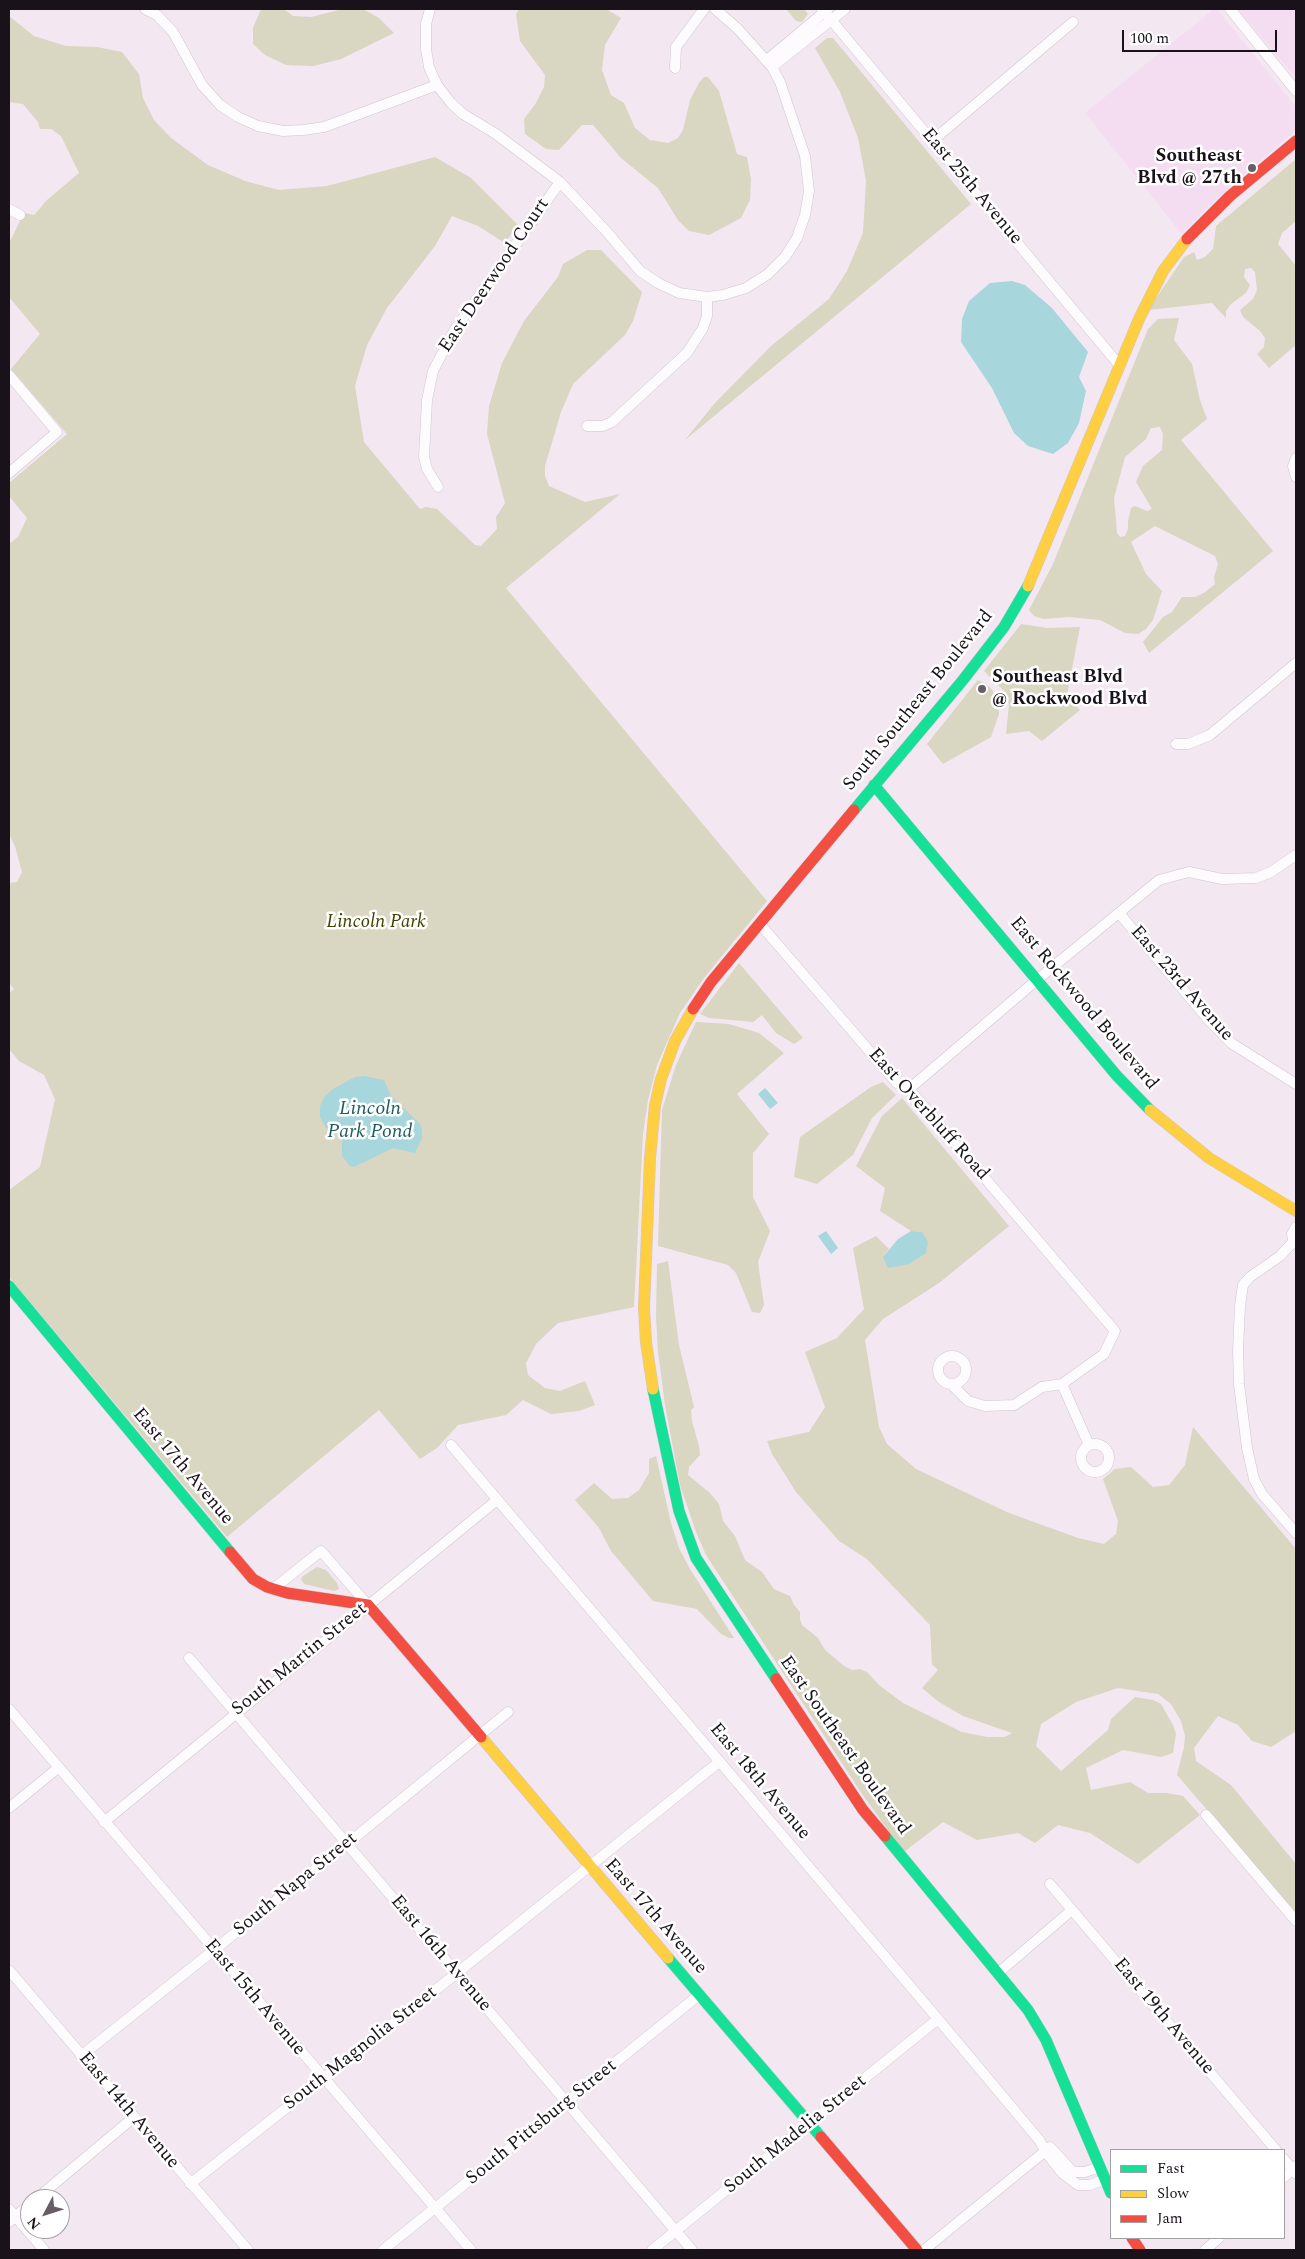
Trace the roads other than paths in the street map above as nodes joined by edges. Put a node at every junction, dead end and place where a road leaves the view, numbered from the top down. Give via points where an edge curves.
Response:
1 (146, 9) edge
2 (430, 9) edge
3 (704, 9) edge
4 (715, 9) edge
5 (845, 9) edge
6 (1230, 9) edge
7 (827, 12) edge
8 (1073, 22) dead end
9 (770, 64) junction
10 (675, 68) dead end
11 (437, 85) junction
12 (1296, 91) edge
13 (932, 141) junction
14 (1296, 141) edge
15 (560, 182) junction
16 (9, 208) edge
17 (20, 215) dead end
18 (707, 297) junction
19 (1120, 366) junction
20 (9, 375) edge
21 (587, 426) dead end
22 (1294, 462) edge
23 (9, 473) edge
24 (1296, 478) edge
25 (438, 488) dead end
26 (1296, 663) edge
27 (1176, 744) dead end
28 (874, 785) junction
29 (1296, 854) edge
30 (1118, 913) junction
31 (759, 923) junction
32 (1038, 979) junction
33 (1296, 1084) edge
34 (909, 1089) junction
35 (1296, 1211) edge
36 (1296, 1228) edge
37 (1295, 1239) edge
38 (9, 1286) edge
39 (644, 1308) joint
40 (951, 1384) dead end
41 (1062, 1384) junction
42 (451, 1445) dead end
43 (1089, 1445) dead end
44 (496, 1500) junction
45 (1296, 1533) edge
46 (273, 1589) junction
47 (368, 1605) junction
48 (189, 1658) dead end
49 (9, 1709) edge
50 (508, 1712) dead end
51 (236, 1713) junction
52 (479, 1736) junction
53 (719, 1762) junction
54 (58, 1768) junction
55 (9, 1808) edge
56 (1206, 1815) dead end
57 (104, 1822) junction
58 (347, 1844) junction
59 (589, 1868) junction
60 (1050, 1884) dead end
61 (1072, 1910) junction
62 (1296, 1921) edge
63 (214, 1951) junction
64 (9, 1970) edge
65 (457, 1973) junction
66 (998, 1973) junction
67 (699, 1995) junction
68 (938, 2019) junction
69 (81, 2056) junction
70 (324, 2079) junction
71 (567, 2103) junction
72 (133, 2118) junction
73 (810, 2125) junction
74 (1045, 2147) junction
75 (1275, 2149) edge
76 (1285, 2160) edge
77 (1100, 2167) junction
78 (1295, 2170) edge
79 (1105, 2179) junction
80 (190, 2184) junction
81 (48, 2189) edge
82 (1110, 2191) edge
83 (435, 2209) junction
84 (11, 2216) edge
85 (676, 2231) junction
86 (1133, 2239) edge
87 (1218, 2239) edge
88 (44, 2250) edge
89 (248, 2250) edge
90 (383, 2250) edge
91 (471, 2250) edge
92 (652, 2250) edge
93 (692, 2250) edge
94 (917, 2250) edge
95 (924, 2250) edge
96 (1140, 2250) edge
97 (1205, 2250) edge

1 - 11 street via 157,15 173,32 202,85 220,105 258,126 283,131 324,126
2 - 11 street via 426,49
3 - 10 street via 676,47
4 - 9 street
5 - 7 street
6 - 12 street
7 - 9 street
7 - 13 street, East 25th Avenue
8 - 13 street
9 - 18 street via 789,107 804,156 809,191 806,215 785,257 768,274 746,288
11 - 15 street via 463,114 496,134
13 - 19 street, East 25th Avenue
14 - 19 main road, South Southeast Boulevard via 1230,196 1190,235 1163,271
15 - 18 street via 640,271 679,293
15 - 25 street, East Deerwood Court via 454,330 433,371 427,400 424,456
16 - 17 street
18 - 21 street via 703,328 687,353 612,422 603,426
19 - 28 main road, South Southeast Boulevard via 1027,590 1004,627 963,680
20 - 23 street via 57,432
22 - 24 street
26 - 27 street via 1210,735 1188,744
28 - 31 main road, South Southeast Boulevard
28 - 32 main road, East Rockwood Boulevard
29 - 30 street via 1271,872 1256,878 1222,879 1189,872 1159,880
30 - 32 street
30 - 33 street, East 23rd Avenue via 1232,1044
31 - 34 street, East Overbluff Road via 897,1083
31 - 39 main road, South Southeast Boulevard via 711,982 687,1018 661,1079 650,1158
32 - 34 street
32 - 35 main road, East Rockwood Boulevard via 1117,1076 1160,1120 1209,1158
34 - 41 street, East Overbluff Road via 1115,1331 1104,1354
36 - 37 street via 1292,1234
37 - 45 street via 1280,1256 1243,1285 1238,1368 1247,1448 1254,1479 1262,1494
38 - 46 main road, East 17th Avenue via 253,1579
39 - 66 main road, East Southeast Boulevard via 650,1377 679,1511 696,1558 863,1810
40 - 41 street via 968,1401 985,1406 1014,1404 1042,1387
41 - 43 street
42 - 44 street, East 18th Avenue
44 - 47 street, South Martin Street
44 - 53 street, East 18th Avenue
46 - 47 main road, East 17th Avenue
46 - 47 street, East 17th Avenue via 321,1550
47 - 51 street, South Martin Street
47 - 52 main road, East 17th Avenue
48 - 51 street, East 16th Avenue
49 - 54 street, East 15th Avenue
50 - 52 street, South Napa Street
51 - 57 street, South Martin Street
51 - 58 street, East 16th Avenue
52 - 58 street, South Napa Street
52 - 59 main road, East 17th Avenue
53 - 59 street, South Magnolia Street
53 - 68 street, East 18th Avenue
54 - 55 street
54 - 57 street, East 15th Avenue
56 - 62 street
57 - 63 street, East 15th Avenue
58 - 63 street, South Napa Street
58 - 65 street, East 16th Avenue
59 - 65 street, South Magnolia Street
59 - 67 main road, East 17th Avenue
60 - 61 street, East 19th Avenue
61 - 66 street
61 - 75 street, East 19th Avenue
63 - 69 street, South Napa Street
63 - 70 street, East 15th Avenue
64 - 69 street, East 14th Avenue
65 - 70 street, South Magnolia Street
65 - 71 street, East 16th Avenue
66 - 77 main road, East Southeast Boulevard via 1028,2010 1046,2040
67 - 71 street, South Pittsburg Street
67 - 73 main road, East 17th Avenue
68 - 73 street, South Madelia Street
68 - 74 street, East 18th Avenue
69 - 72 street, East 14th Avenue
70 - 80 street, South Magnolia Street
70 - 83 street, East 15th Avenue
71 - 83 street, South Pittsburg Street
71 - 85 street, East 16th Avenue
72 - 80 street, East 14th Avenue
72 - 81 street
73 - 85 street, South Madelia Street
73 - 94 main road, East 17th Avenue
74 - 77 street, East 18th Avenue via 1073,2172
74 - 79 street, East 18th Avenue via 1068,2179 1078,2185 1090,2185
74 - 95 street
76 - 78 street
77 - 79 main road
79 - 82 main road
80 - 89 street, East 14th Avenue
83 - 90 street, South Pittsburg Street
83 - 91 street, East 15th Avenue
84 - 88 street
85 - 92 street, South Madelia Street
85 - 93 street, East 16th Avenue
86 - 96 main road
87 - 97 street

